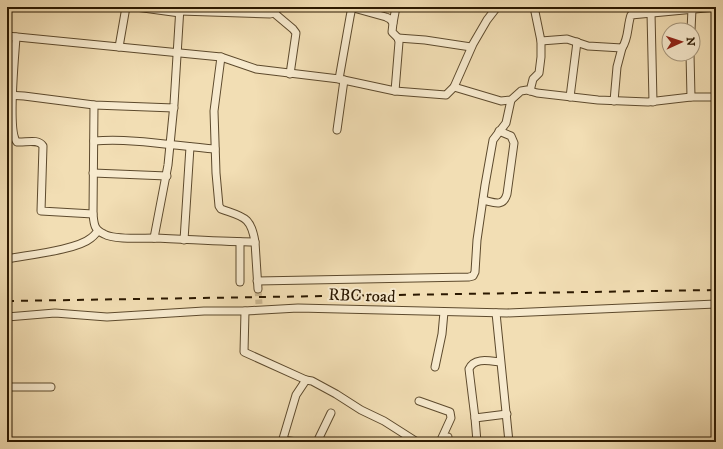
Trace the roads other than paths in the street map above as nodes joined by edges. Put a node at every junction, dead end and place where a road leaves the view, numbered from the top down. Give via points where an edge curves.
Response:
1 (126, 7) edge
2 (136, 7) edge
3 (351, 7) edge
4 (396, 7) edge
5 (498, 7) edge
6 (534, 7) edge
7 (632, 7) edge
8 (716, 7) edge
9 (692, 9) junction
10 (276, 10) edge
11 (372, 10) edge
12 (180, 11) edge
13 (655, 11) edge
14 (632, 15) junction
15 (691, 22) edge
16 (393, 23) junction
17 (7, 36) edge
18 (16, 37) junction
19 (398, 38) junction
20 (541, 41) junction
21 (577, 42) junction
22 (120, 47) junction
23 (472, 47) junction
24 (622, 48) junction
25 (177, 53) junction
26 (221, 57) junction
27 (690, 62) edge
28 (290, 74) junction
29 (342, 80) junction
30 (454, 87) junction
31 (395, 91) junction
32 (530, 91) junction
33 (10, 95) edge
34 (691, 97) junction
35 (716, 97) edge
36 (570, 98) junction
37 (511, 100) junction
38 (614, 101) junction
39 (653, 102) junction
40 (94, 105) junction
41 (174, 108) junction
42 (337, 130) dead end
43 (499, 131) junction
44 (94, 140) junction
45 (170, 145) junction
46 (190, 147) junction
47 (215, 149) junction
48 (93, 173) junction
49 (167, 176) junction
50 (483, 200) junction
51 (93, 214) junction
52 (98, 231) junction
53 (154, 238) junction
54 (184, 240) junction
55 (240, 242) junction
56 (255, 242) junction
57 (7, 259) edge
58 (257, 281) junction
59 (240, 282) dead end
60 (258, 289) tunnel mouth
61 (716, 304) edge
62 (244, 312) junction
63 (444, 312) junction
64 (496, 313) junction
65 (7, 317) edge
66 (500, 362) junction
67 (435, 367) dead end
68 (306, 380) junction
69 (7, 387) edge
70 (51, 387) dead end
71 (419, 401) dead end
72 (330, 414) dead end
73 (507, 414) junction
74 (475, 418) junction
75 (282, 441) edge
76 (297, 442) edge
77 (317, 442) edge
78 (417, 442) edge
79 (440, 442) edge
80 (477, 442) edge
81 (509, 442) edge

1 - 22 street
2 - 12 street
3 - 11 street
3 - 29 street
4 - 16 street
5 - 23 street via 486,20
6 - 20 street
7 - 14 street
8 - 9 street
9 - 13 street
9 - 15 street
10 - 12 street via 270,14
10 - 28 street via 296,33
11 - 16 street
12 - 25 street
13 - 14 street
13 - 39 street
14 - 24 street via 626,42
16 - 19 street via 392,32
17 - 18 street
18 - 22 street
18 - 33 street
19 - 23 street
19 - 31 street
20 - 21 street via 567,39
20 - 32 street via 539,72 533,79
21 - 24 street via 588,46
21 - 36 street
22 - 25 street
23 - 30 street
24 - 38 street via 617,67
25 - 26 street
25 - 41 street
26 - 28 street via 256,69
26 - 47 street via 214,111
27 - 34 street
28 - 29 street
29 - 31 street
29 - 42 street
30 - 31 street via 446,95
30 - 37 street via 501,101
32 - 36 street
32 - 37 street via 521,91
33 - 40 street
33 - 51 street via 15,140 22,143 37,142 43,146 41,211
34 - 35 street
34 - 39 street
36 - 38 street
37 - 43 street via 506,123
38 - 39 street
40 - 41 street
40 - 44 street
41 - 45 street
43 - 50 street via 493,140
43 - 50 street via 511,136 514,143 506,200 499,203
44 - 45 street
44 - 48 street
45 - 46 street
45 - 49 street
46 - 47 street
46 - 54 street
47 - 56 street via 219,206 245,218 253,230
48 - 49 street
48 - 51 street
49 - 53 street
50 - 58 street via 473,276
51 - 52 street
52 - 53 street via 105,236
52 - 57 street via 91,238 75,246
53 - 54 street
54 - 55 street
55 - 56 street
55 - 59 street
56 - 58 street
58 - 60 street
61 - 64 street, RBC road
62 - 63 street, RBC road via 259,307
62 - 65 street, RBC road via 107,317 55,313
62 - 68 street via 244,352
63 - 64 street, RBC road
63 - 67 street
64 - 66 street
66 - 73 street
66 - 74 street via 476,361 471,364 469,369
68 - 75 street via 296,395
68 - 78 street via 336,394
69 - 70 street
71 - 79 street via 451,413
72 - 77 street
73 - 74 street
73 - 81 street
74 - 80 street
75 - 76 street

